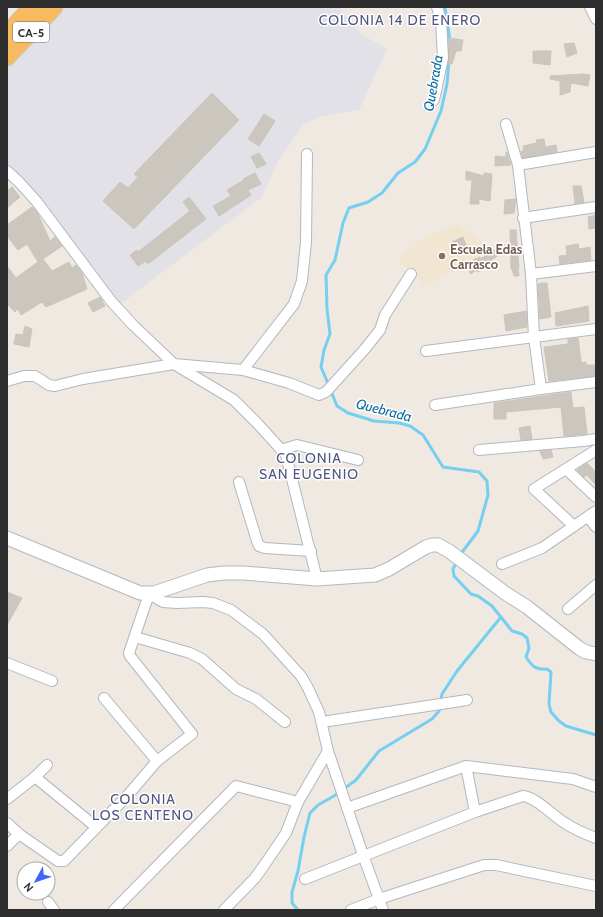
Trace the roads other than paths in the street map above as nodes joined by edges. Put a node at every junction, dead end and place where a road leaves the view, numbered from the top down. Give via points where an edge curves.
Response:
1 (32, 7) edge
2 (54, 7) edge
3 (437, 7) edge
4 (590, 7) edge
5 (596, 19) edge
6 (7, 34) edge
7 (7, 57) edge
8 (434, 100) dead end
9 (506, 124) dead end
10 (596, 152) edge
11 (308, 154) dead end
12 (518, 165) junction
13 (7, 171) edge
14 (596, 207) edge
15 (523, 218) junction
16 (596, 266) edge
17 (411, 274) dead end
18 (531, 274) junction
19 (596, 329) edge
20 (534, 337) junction
21 (426, 351) dead end
22 (174, 364) junction
23 (243, 370) junction
24 (7, 381) edge
25 (596, 382) edge
26 (541, 388) junction
27 (436, 404) dead end
28 (596, 438) edge
29 (281, 450) junction
30 (479, 450) dead end
31 (596, 450) edge
32 (358, 460) dead end
33 (566, 469) junction
34 (239, 482) dead end
35 (596, 497) edge
36 (592, 514) edge
37 (574, 526) junction
38 (596, 527) edge
39 (7, 538) edge
40 (311, 551) junction
41 (502, 564) dead end
42 (317, 579) junction
43 (596, 585) edge
44 (149, 594) junction
45 (568, 609) dead end
46 (135, 637) junction
47 (596, 654) edge
48 (7, 663) edge
49 (52, 682) dead end
50 (104, 698) dead end
51 (467, 700) dead end
52 (285, 722) dead end
53 (322, 722) junction
54 (328, 751) junction
55 (157, 761) junction
56 (47, 764) dead end
57 (466, 766) junction
58 (35, 777) junction
59 (596, 787) edge
60 (7, 799) edge
61 (298, 802) junction
62 (346, 805) junction
63 (475, 812) junction
64 (7, 823) edge
65 (96, 827) junction
66 (19, 834) junction
67 (596, 838) edge
68 (7, 846) edge
69 (363, 855) junction
70 (305, 879) dead end
71 (596, 886) edge
72 (380, 899) junction
73 (114, 910) edge
74 (224, 910) edge
75 (351, 910) edge
76 (383, 910) edge

1 - 6 highway, CA-5
2 - 7 highway, CA-5
3 - 8 street via 441,20 443,58
4 - 5 street
9 - 12 street
10 - 12 street
11 - 23 street via 306,242 302,281 294,304
12 - 15 street
13 - 22 street via 37,202 111,301
14 - 15 street
15 - 18 street
16 - 18 street
17 - 23 street via 385,315 380,330 326,392 319,395 290,383
18 - 20 street
19 - 20 street
20 - 21 street
20 - 26 street
22 - 23 street
22 - 24 street via 56,386 49,385 35,376
22 - 29 street via 234,400
25 - 26 street
26 - 27 street
28 - 30 street
29 - 32 street via 297,445
29 - 40 street via 286,455
31 - 33 street
33 - 35 street
33 - 37 street via 534,489
34 - 40 street via 260,546
36 - 37 street
36 - 38 street
37 - 41 street via 542,548
39 - 44 street via 140,593
40 - 42 street
42 - 44 street via 224,573 207,575
42 - 47 street via 375,575 426,547 443,547 579,648
43 - 45 street
44 - 46 street
44 - 53 street via 163,602 213,603 247,620 271,641 301,676
46 - 52 street via 190,653 236,689 256,699
46 - 55 street via 130,656 192,734
48 - 49 street
50 - 55 street
51 - 53 street
53 - 54 street
54 - 61 street
54 - 62 street
55 - 65 street
56 - 58 street
57 - 59 street via 573,779
57 - 62 street
57 - 63 street
58 - 60 street
58 - 65 street
61 - 73 street via 236,786
61 - 74 street via 286,833 265,864
62 - 69 street
63 - 67 street via 526,796 564,823
63 - 69 street
64 - 66 street
65 - 66 street via 64,861 58,861
66 - 68 street
69 - 70 street
69 - 72 street
71 - 72 street via 496,865 484,865
72 - 75 street
72 - 76 street

